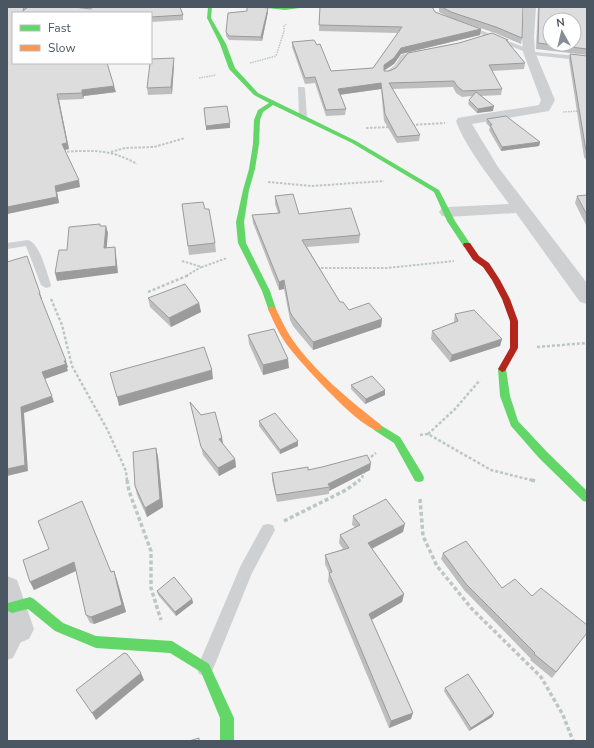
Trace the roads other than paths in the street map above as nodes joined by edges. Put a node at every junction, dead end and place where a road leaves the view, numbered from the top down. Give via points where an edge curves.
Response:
1 (210, 7) edge
2 (260, 7) edge
3 (301, 7) edge
4 (414, 7) edge
5 (456, 7) edge
6 (530, 7) edge
7 (277, 8) edge
8 (456, 23) edge
9 (492, 35) junction
10 (477, 39) edge
11 (425, 51) edge
12 (528, 52) junction
13 (587, 59) edge
14 (387, 74) edge
15 (301, 88) dead end
16 (272, 103) junction
17 (303, 118) junction
18 (522, 208) junction
19 (448, 212) junction
20 (7, 246) edge
21 (46, 285) road end
22 (587, 297) edge
23 (418, 478) road end
24 (587, 498) edge
25 (268, 530) dead end
26 (11, 619) edge
27 (205, 668) junction
28 (227, 741) edge

1 - 16 street via 209,18 223,44 232,69 256,94
2 - 7 street
3 - 7 street
4 - 5 street via 434,12
6 - 12 street
8 - 9 lane
9 - 10 lane
9 - 12 lane
11 - 14 lane via 403,56 398,66
12 - 13 lane
12 - 18 street via 548,100 544,108 463,120 466,130
15 - 17 lane
16 - 17 street
16 - 23 street via 260,111 257,120 256,144 240,222 242,243 288,340 347,404 397,440
17 - 19 street via 354,142 437,192
18 - 19 street
18 - 22 street
19 - 24 street via 476,258 486,265 506,299 514,322 514,348 502,368 505,396 514,423
20 - 21 lane via 28,243 32,247
25 - 27 lane via 246,570
26 - 27 street via 30,603 60,627 96,642 172,647
27 - 28 street via 227,718

